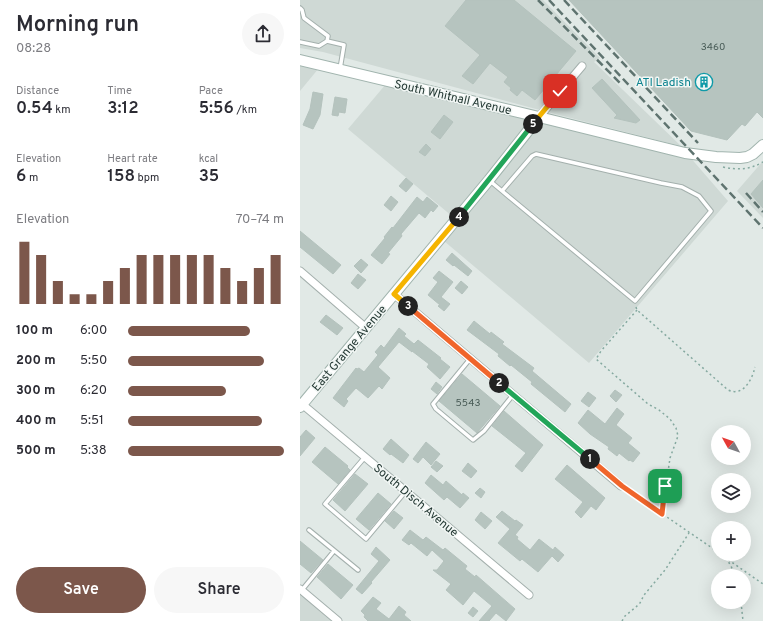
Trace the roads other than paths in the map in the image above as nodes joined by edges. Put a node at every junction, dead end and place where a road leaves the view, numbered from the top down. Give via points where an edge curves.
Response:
1 (300, 8) edge
2 (327, 41) junction
3 (300, 42) edge
4 (300, 60) edge
5 (582, 66) dead end
6 (340, 70) junction
7 (539, 117) junction
8 (763, 145) edge
9 (489, 180) junction
10 (502, 191) junction
11 (300, 271) edge
12 (394, 294) junction
13 (366, 328) junction
14 (470, 359) junction
15 (513, 395) junction
16 (301, 406) edge
17 (365, 457) junction
18 (622, 486) road end
19 (406, 491) junction
20 (309, 530) dead end
21 (334, 550) junction
22 (358, 570) dead end
23 (301, 590) edge
24 (529, 595) dead end
25 (338, 621) edge

1 - 2 lane via 304,18 328,36
2 - 3 lane via 319,46
2 - 6 lane via 344,45
4 - 6 street, South Whitnall Avenue
5 - 7 street, East Grange Avenue
6 - 7 street, South Whitnall Avenue
7 - 8 street, South Whitnall Avenue via 685,153 731,159 747,158
7 - 9 street, East Grange Avenue
9 - 10 lane
9 - 12 street, East Grange Avenue
10 - 10 lane via 635,301 711,211 699,196 682,187 536,154
11 - 13 street
12 - 13 street, East Grange Avenue
12 - 14 street
13 - 16 street, East Grange Avenue
14 - 15 street
14 - 15 lane via 433,404 473,440 484,431
15 - 18 street
16 - 17 street, South Disch Avenue
17 - 19 street, South Disch Avenue
17 - 19 lane via 324,504 366,539
19 - 24 street, South Disch Avenue
20 - 21 lane
21 - 22 lane
21 - 23 lane
23 - 25 street

